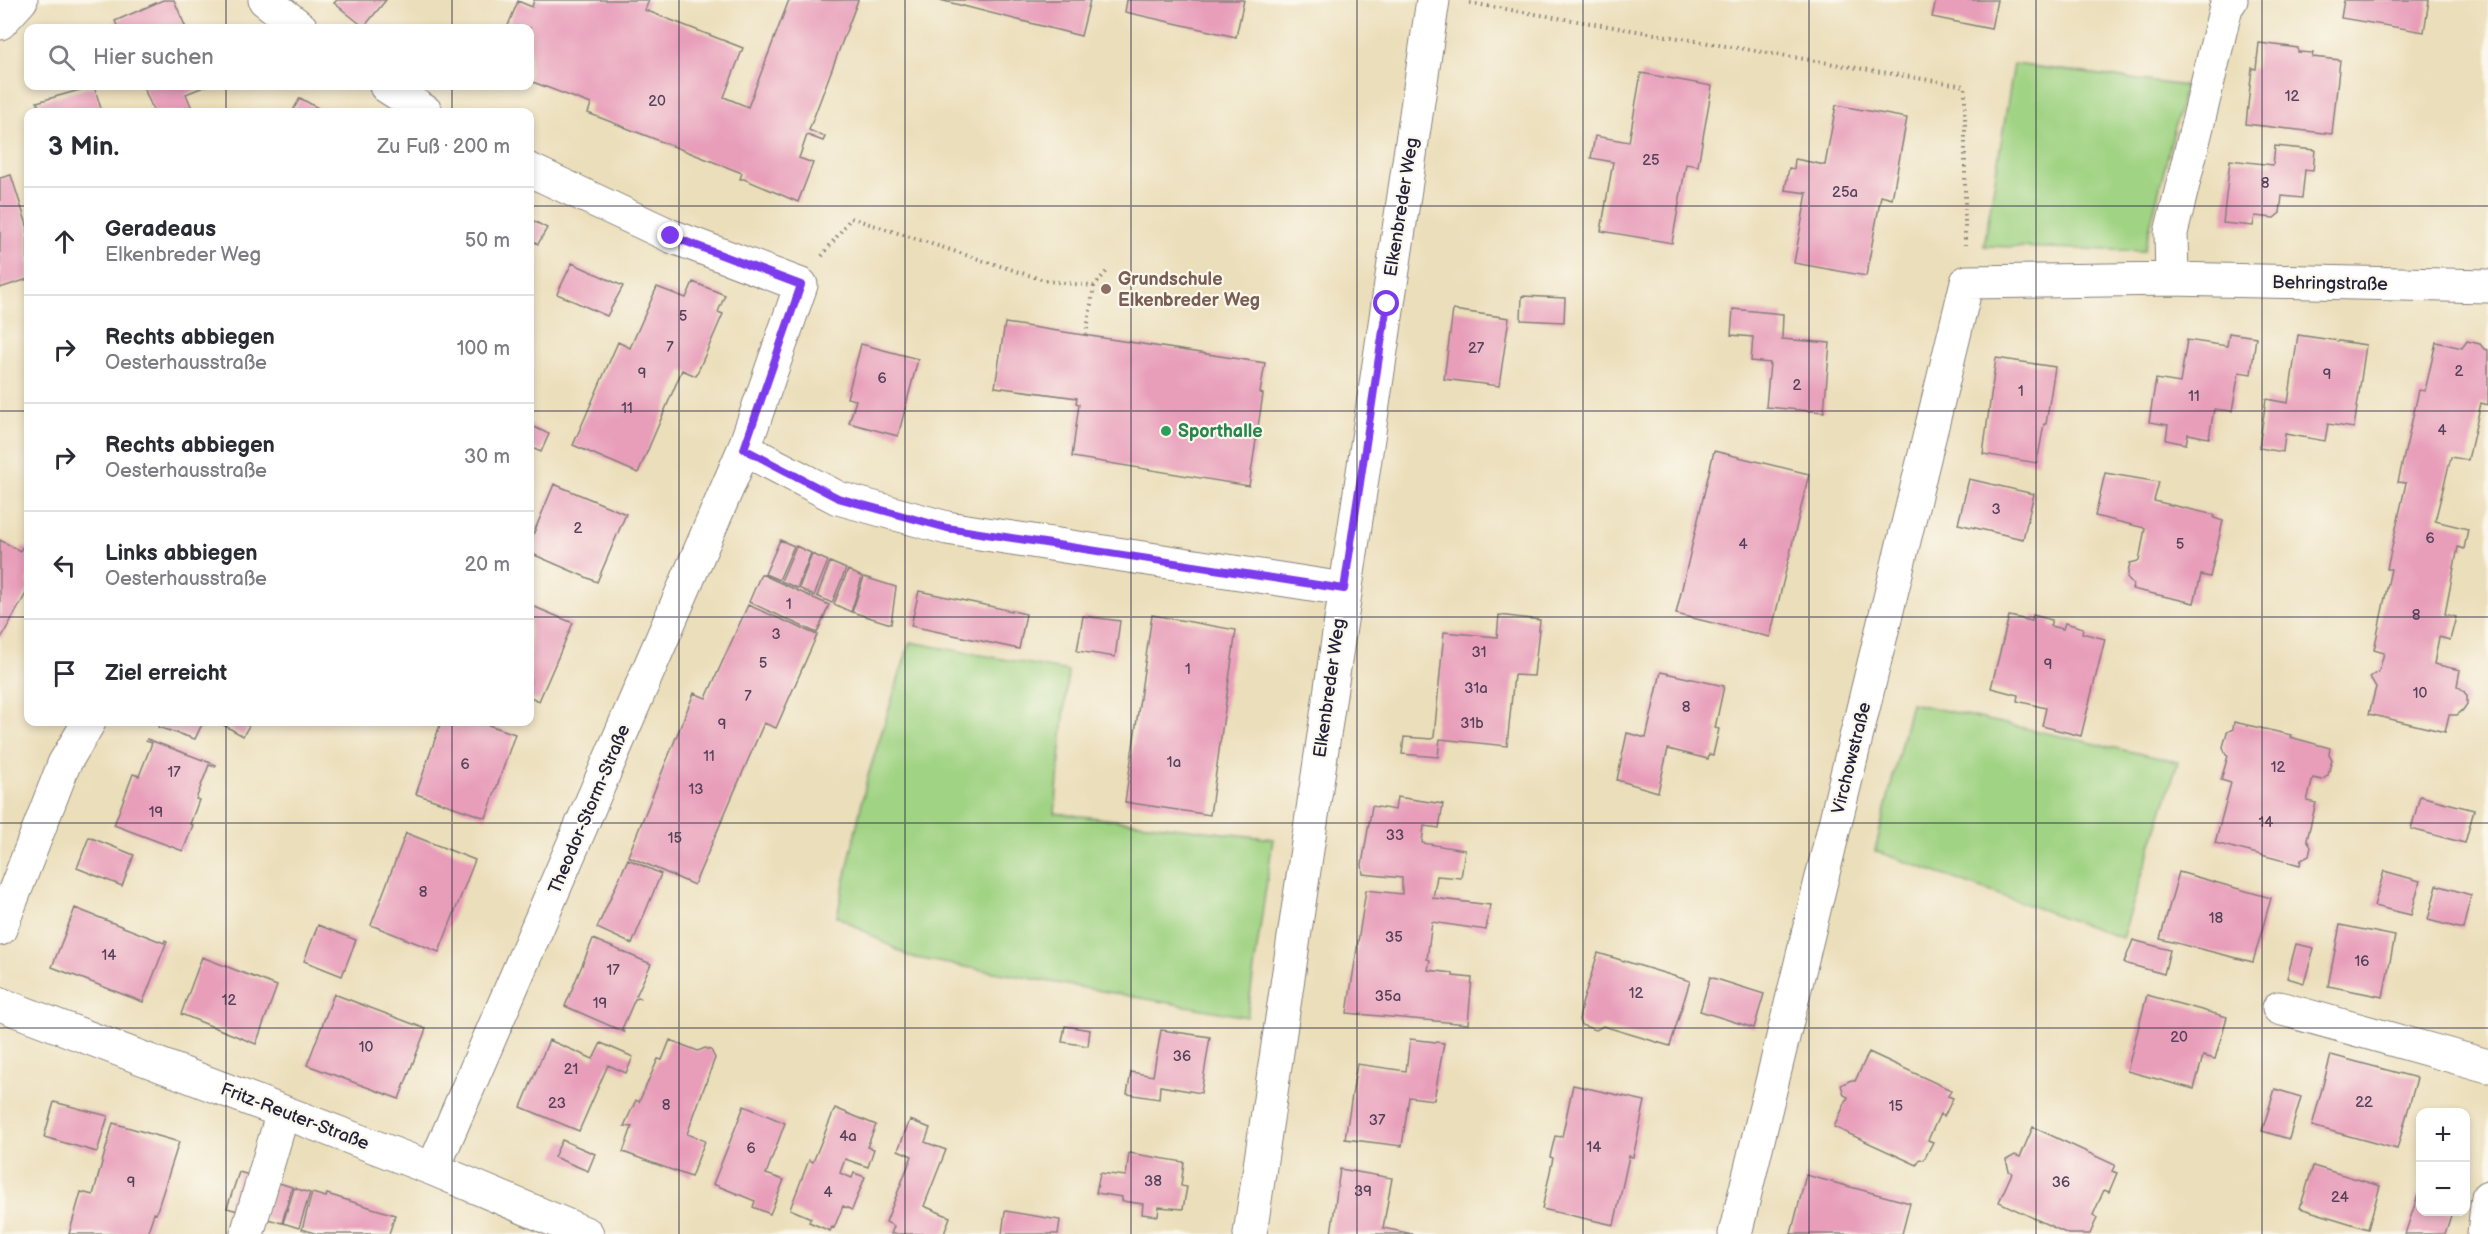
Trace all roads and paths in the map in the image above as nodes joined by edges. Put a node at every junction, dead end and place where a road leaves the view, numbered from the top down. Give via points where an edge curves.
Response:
1 (21, 0) edge
2 (265, 0) edge
3 (2231, 0) edge
4 (1448, 1) edge
5 (0, 23) edge
6 (296, 24) edge
7 (392, 90) edge
8 (420, 108) edge
9 (534, 172) edge
10 (1107, 271) dead end
11 (2172, 279) junction
12 (1967, 282) junction
13 (801, 285) junction
14 (1094, 286) junction
15 (2488, 286) edge
16 (1086, 335) dead end
17 (744, 449) junction
18 (1344, 589) junction
19 (86, 726) edge
20 (0, 929) edge
21 (0, 1004) edge
22 (2279, 1008) dead end
23 (2488, 1066) edge
24 (283, 1112) junction
25 (433, 1169) junction
26 (2488, 1197) edge
27 (248, 1234) edge
28 (587, 1234) edge
29 (1250, 1234) edge
30 (1735, 1234) edge
31 (2484, 1234) edge

1 - 5 street
2 - 6 street
3 - 11 street via 2226,7 2171,233
4 - 12 path via 1965,86
4 - 18 street, Elkenbreder Weg
7 - 8 street
9 - 13 street via 671,236
10 - 14 path
11 - 12 street, Behringstraße
11 - 15 street, Behringstraße
12 - 30 street, Virchowstraße
13 - 14 path via 850,218 1047,281
13 - 17 street, Theodor-Storm-Straße
14 - 16 path
17 - 18 street via 838,498 947,528
17 - 25 street, Theodor-Storm-Straße
18 - 29 street, Elkenbreder Weg
19 - 20 street via 64,764
21 - 24 street, Fritz-Reuter-Straße
22 - 23 street
24 - 25 street, Fritz-Reuter-Straße
24 - 27 street
25 - 28 street, Fritz-Reuter-Straße
26 - 31 street

